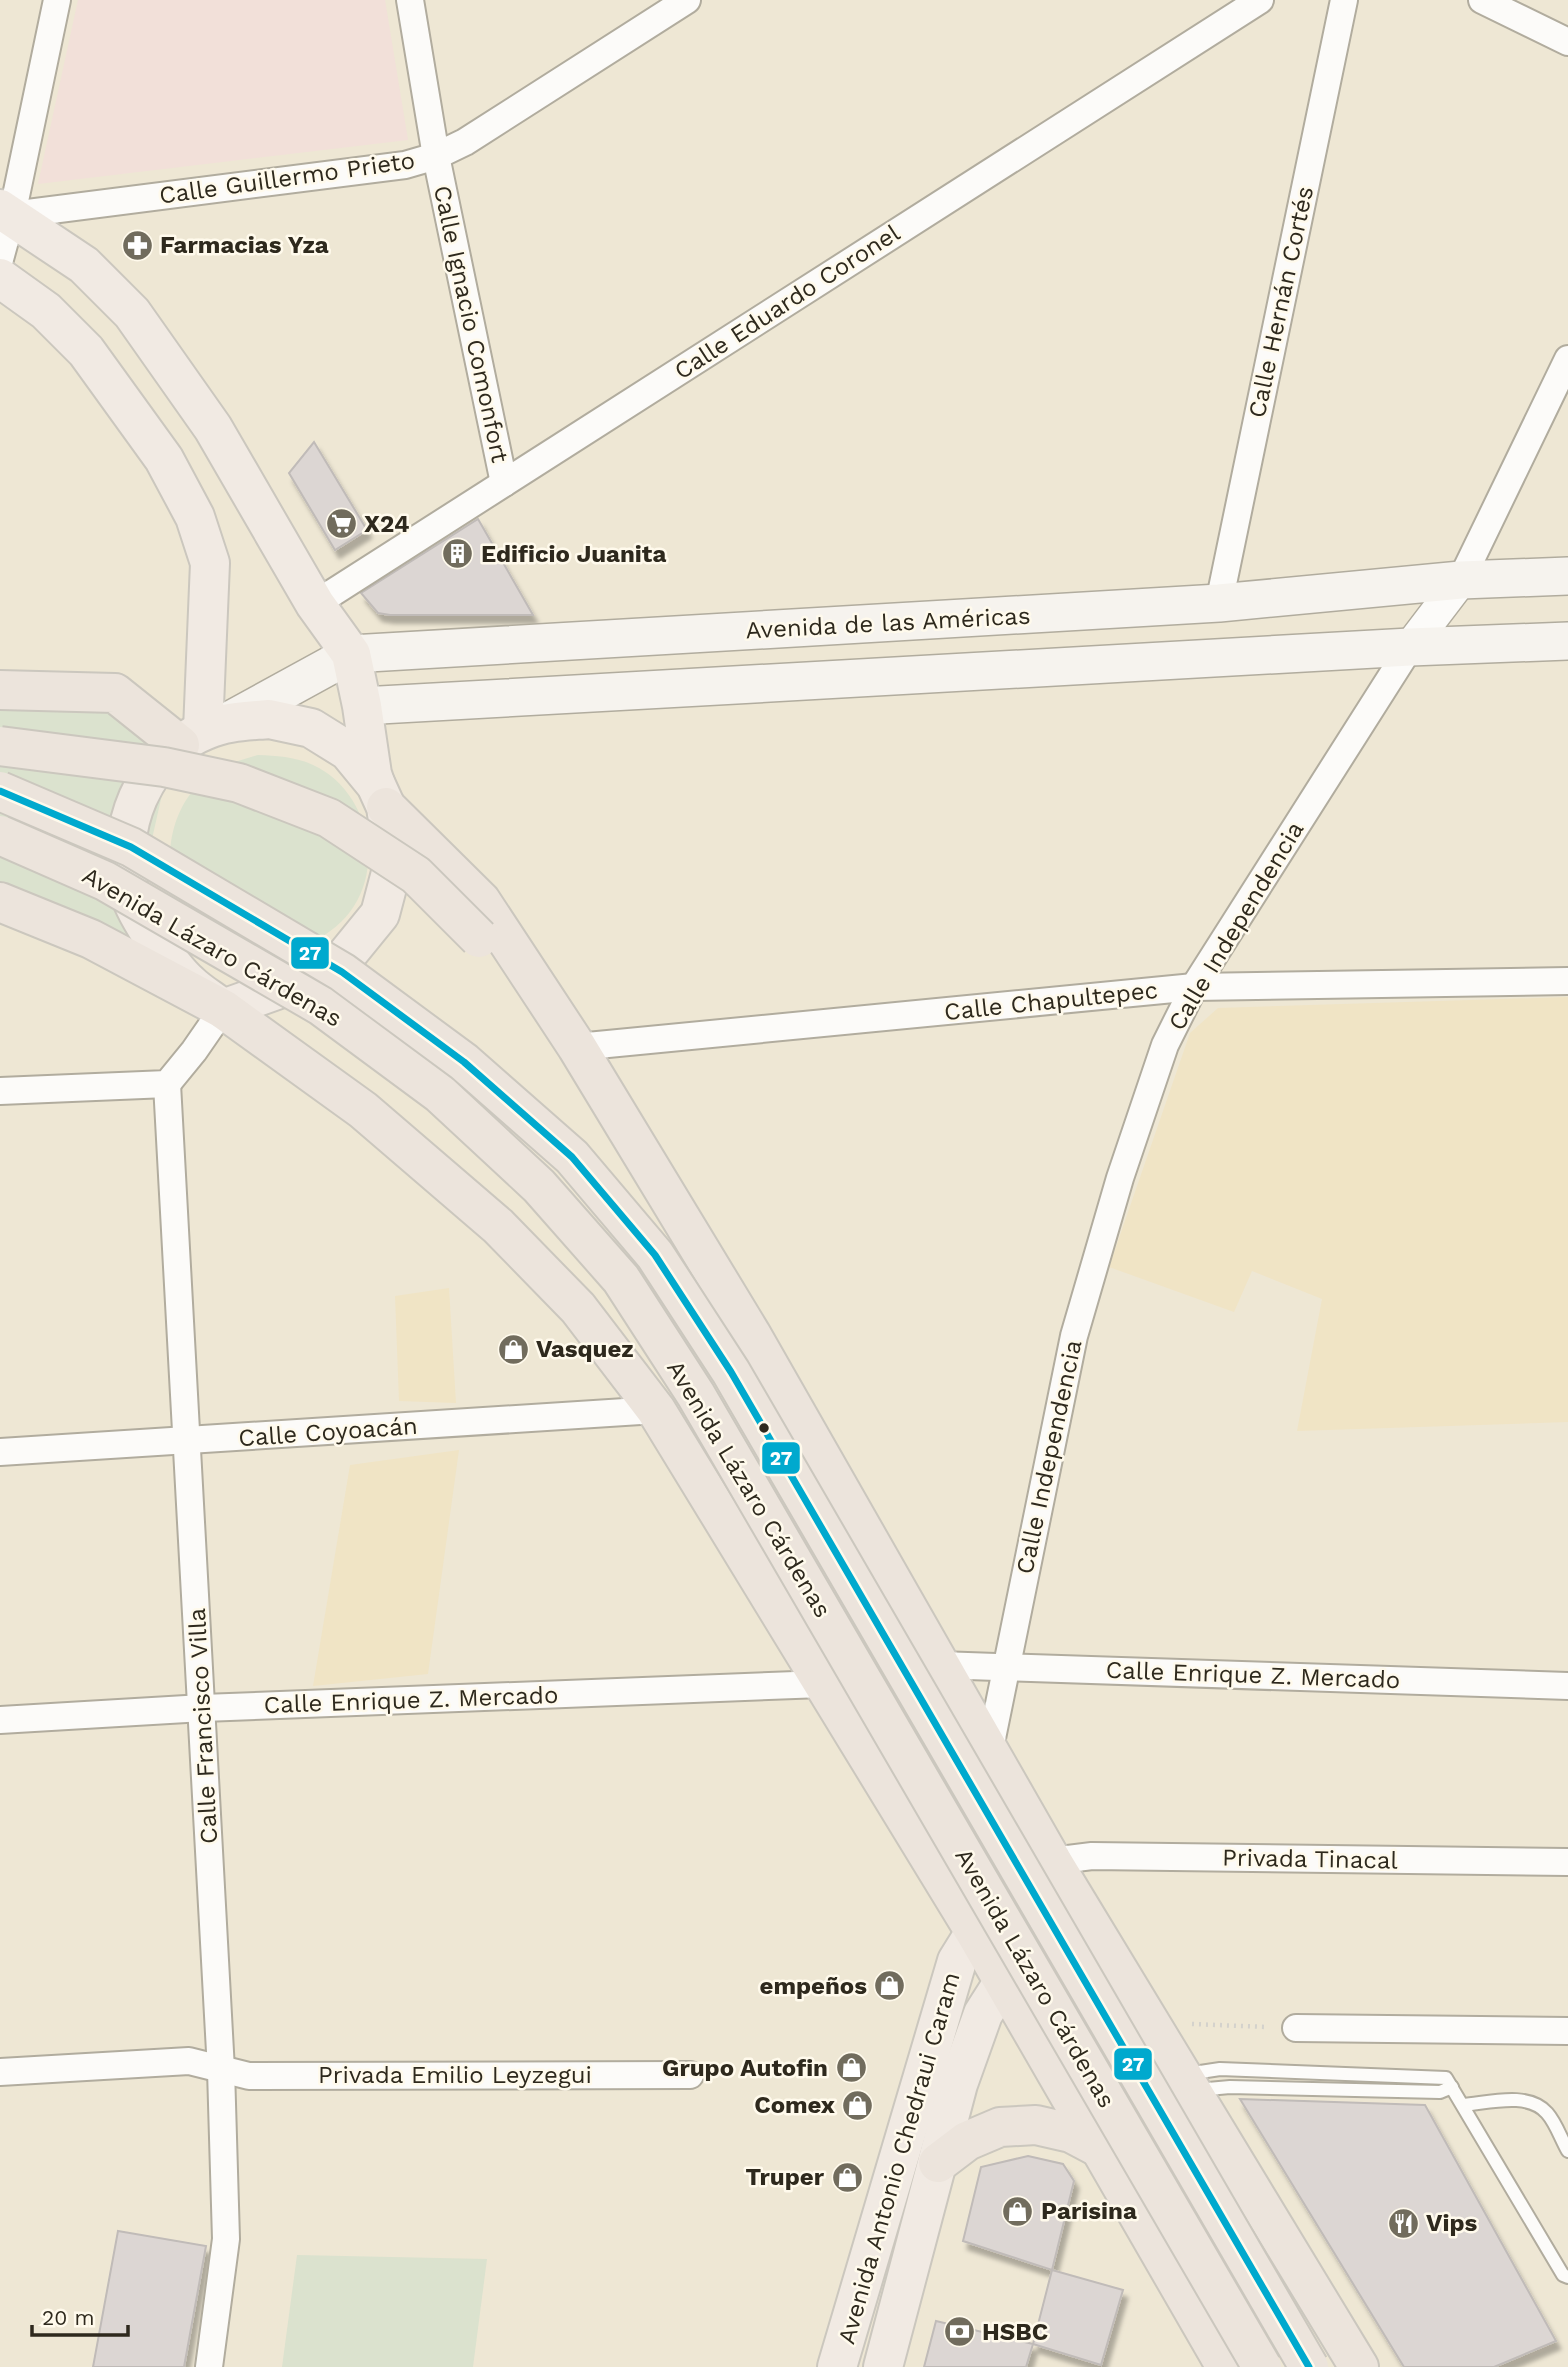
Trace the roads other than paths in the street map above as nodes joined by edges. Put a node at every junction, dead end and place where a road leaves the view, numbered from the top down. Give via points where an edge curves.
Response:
1 (57, 0) edge
2 (410, 0) edge
3 (687, 0) edge
4 (1260, 0) edge
5 (1344, 0) edge
6 (1482, 0) edge
7 (1568, 42) edge
8 (436, 156) junction
9 (6, 212) edge
10 (0, 259) edge
11 (0, 278) edge
12 (1568, 359) edge
13 (504, 482) junction
14 (1568, 576) edge
15 (1461, 580) junction
16 (1219, 603) junction
17 (314, 604) junction
18 (1568, 641) edge
19 (1410, 647) junction
20 (351, 654) junction
21 (0, 690) edge
22 (362, 706) junction
23 (203, 733) junction
24 (0, 746) edge
25 (0, 791) edge
26 (381, 796) junction
27 (0, 835) edge
28 (0, 902) edge
29 (1568, 982) edge
30 (1194, 987) junction
31 (223, 1009) junction
32 (577, 1047) junction
33 (167, 1083) junction
34 (0, 1091) edge
35 (751, 1334) junction
36 (656, 1410) junction
37 (185, 1441) junction
38 (0, 1452) edge
39 (939, 1665) junction
40 (1007, 1666) junction
41 (822, 1684) junction
42 (1568, 1686) edge
43 (203, 1708) junction
44 (0, 1720) edge
45 (989, 1753) junction
46 (1052, 1861) junction
47 (1568, 1862) edge
48 (1080, 1906) junction
49 (975, 1932) junction
50 (1004, 1981) junction
51 (1296, 2028) road end
52 (1568, 2031) edge
53 (221, 2070) junction
54 (0, 2071) edge
55 (690, 2075) dead end
56 (1452, 2087) junction
57 (1189, 2089) junction
58 (1463, 2105) junction
59 (1102, 2151) junction
60 (1568, 2151) edge
61 (1227, 2152) junction
62 (938, 2163) junction
63 (1132, 2201) junction
64 (1568, 2277) edge
65 (209, 2367) edge
66 (837, 2367) edge
67 (883, 2367) edge
68 (1226, 2367) edge
69 (1262, 2367) edge
70 (1309, 2367) edge
71 (1359, 2367) edge

1 - 9 street
2 - 8 street, Calle Ignacio Comonfort
3 - 8 street, Calle Guillermo Prieto
4 - 13 street, Calle Eduardo Coronel
5 - 16 street, Calle Hernán Cortés
6 - 7 street
8 - 9 street, Calle Guillermo Prieto via 405,165
8 - 13 street, Calle Ignacio Comonfort
9 - 10 street
9 - 17 main road via 84,265 132,313 213,428
11 - 23 main road via 46,311 86,351 164,459 195,517 210,563
12 - 15 street, Calle Independencia
13 - 17 street, Calle Eduardo Coronel
14 - 15 main road, Avenida de las Américas
15 - 16 main road, Avenida de las Américas
15 - 19 street, Calle Independencia
16 - 20 main road, Avenida de las Américas
17 - 20 main road
18 - 19 main road
19 - 22 main road
19 - 30 street, Calle Independencia
20 - 22 main road
20 - 23 main road, Avenida de las Américas
21 - 23 highway via 115,693
22 - 26 main road via 372,774
23 - 26 main road via 269,719 312,729 348,751
23 - 31 main road via 150,775 130,813 124,854 131,896 150,934 187,982
24 - 35 highway, bridge via 164,767 239,783 329,818 416,875 479,938 668,1234
25 - 70 highway, Avenida Lázaro Cárdenas, bridge via 131,847 342,972 464,1062 572,1157 655,1255 731,1372
26 - 31 main road via 394,861 380,914 345,957 296,982
26 - 32 highway via 481,901
27 - 69 highway, Avenida Lázaro Cárdenas, bridge via 105,881 321,1006 440,1094 540,1186 621,1279 696,1395
28 - 31 highway via 91,939
29 - 30 street, Calle Chapultepec
30 - 32 street, Calle Chapultepec
30 - 40 street, Calle Independencia via 1165,1045 1074,1336
31 - 33 street
31 - 36 highway via 363,1110 498,1226 578,1308
32 - 35 highway
33 - 34 street
33 - 37 street, Calle Francisco Villa
35 - 39 highway
36 - 37 street, Calle Coyoacán
36 - 41 highway
37 - 38 street, Calle Coyoacán
37 - 43 street, Calle Francisco Villa
39 - 40 street, Calle Enrique Z. Mercado
39 - 45 highway
40 - 42 street, Calle Enrique Z. Mercado
40 - 45 street, Calle Independencia
41 - 43 street, Calle Enrique Z. Mercado
41 - 49 highway
43 - 44 street, Calle Enrique Z. Mercado
43 - 53 street, Calle Francisco Villa
45 - 46 highway
46 - 47 street, Privada Tinacal via 1092,1856
46 - 48 highway
46 - 49 main road, Avenida Antonio Chedraui Caram via 1013,1890
48 - 50 main road, Avenida Antonio Chedraui Caram via 1038,1940
48 - 57 highway
49 - 50 highway
49 - 66 main road, Avenida Antonio Chedraui Caram via 957,1961
50 - 59 highway
50 - 62 main road, Avenida Antonio Chedraui Caram via 983,2014 958,2084
51 - 52 street
53 - 54 street, Privada Emilio Leyzegui via 189,2061
53 - 55 street, Privada Emilio Leyzegui via 249,2076
53 - 65 street, Calle Francisco Villa via 226,2239
56 - 57 lane via 1440,2092
56 - 57 lane via 1446,2078 1220,2069
56 - 58 lane
57 - 59 highway via 1183,2127 1160,2146 1131,2154
57 - 61 highway
58 - 60 lane via 1522,2100 1536,2104 1547,2113
58 - 64 lane
59 - 62 highway via 1071,2133 1036,2125 1000,2127 967,2141
59 - 63 highway
61 - 63 highway via 1197,2145 1167,2153 1144,2173
61 - 71 highway
62 - 67 main road, Avenida Antonio Chedraui Caram
63 - 68 highway

